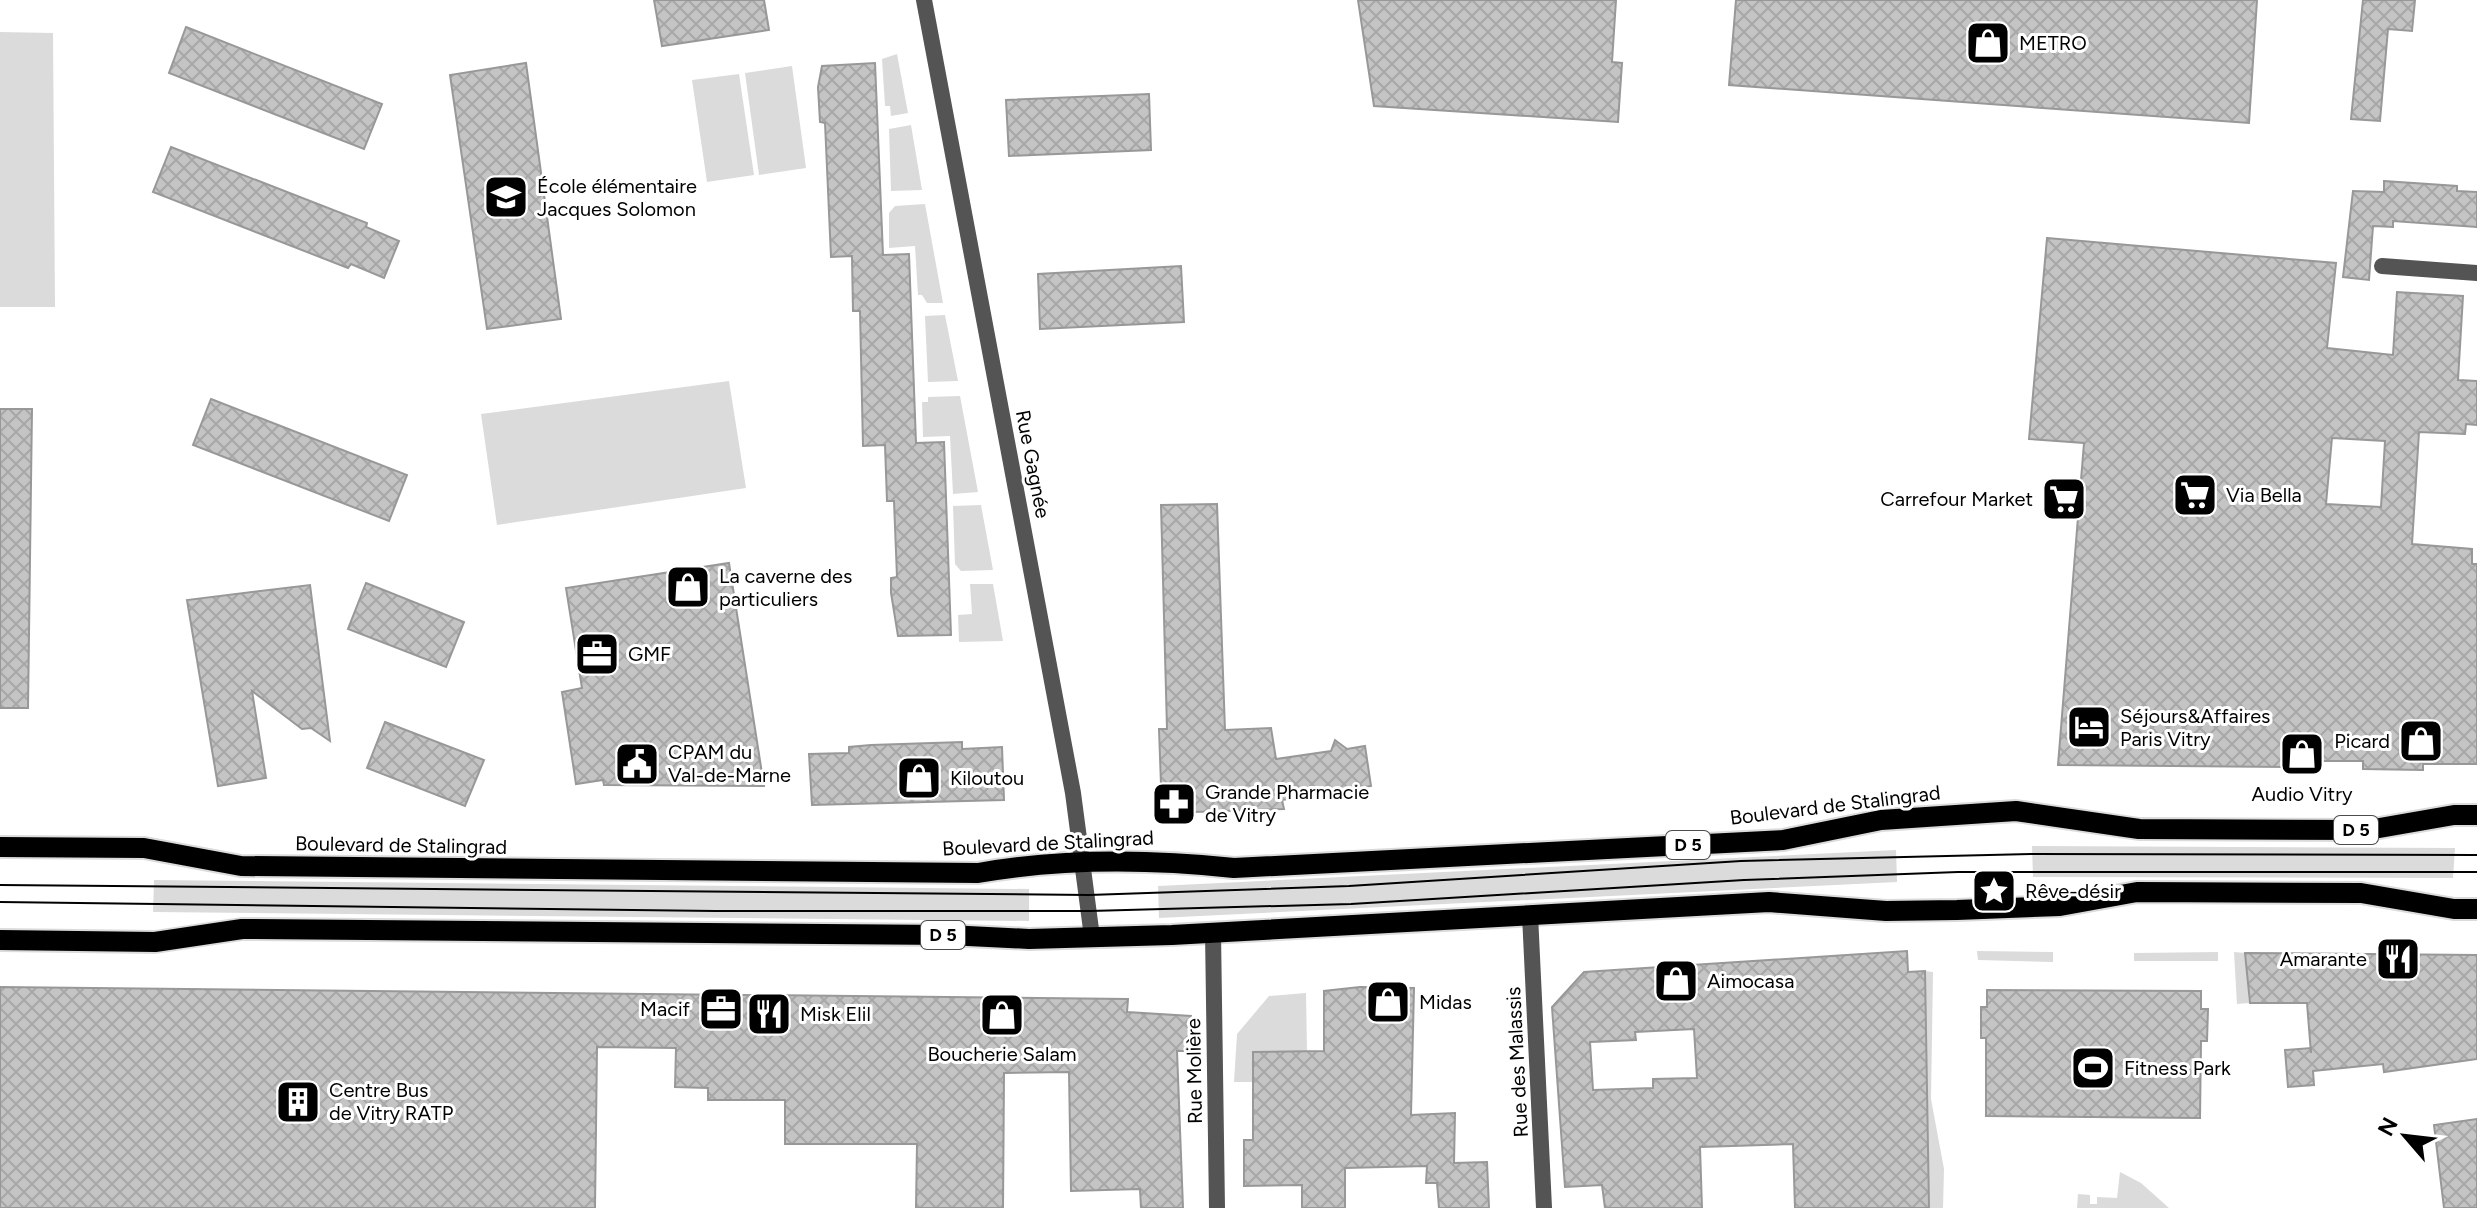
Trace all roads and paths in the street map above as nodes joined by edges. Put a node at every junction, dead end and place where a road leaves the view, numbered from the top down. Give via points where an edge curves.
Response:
1 (924, 0) edge
2 (2382, 266) dead end
3 (2477, 273) edge
4 (2477, 815) edge
5 (0, 847) edge
6 (1084, 863) junction
7 (2477, 909) edge
8 (1530, 915) junction
9 (1213, 933) junction
10 (1092, 937) junction
11 (0, 940) edge
12 (1217, 1208) edge
13 (1544, 1208) edge

1 - 6 street, Rue Gagnée
2 - 3 street
4 - 6 main road, Boulevard de Stalingrad / D 5 via 2368,830 2155,830 2016,811 1881,820 1783,840 1413,861 1234,868
5 - 6 main road, Boulevard de Stalingrad / D 5 via 144,848 241,866 512,871 978,873
6 - 10 street, Rue Gagnée
7 - 8 main road, D 5 via 2361,893 2137,892 2060,906 1957,910 1886,911 1769,902
8 - 9 main road, D 5
8 - 13 street, Rue des Malassis
9 - 10 main road, D 5
9 - 12 street, Rue Molière
10 - 11 main road, D 5 via 242,929 155,942

